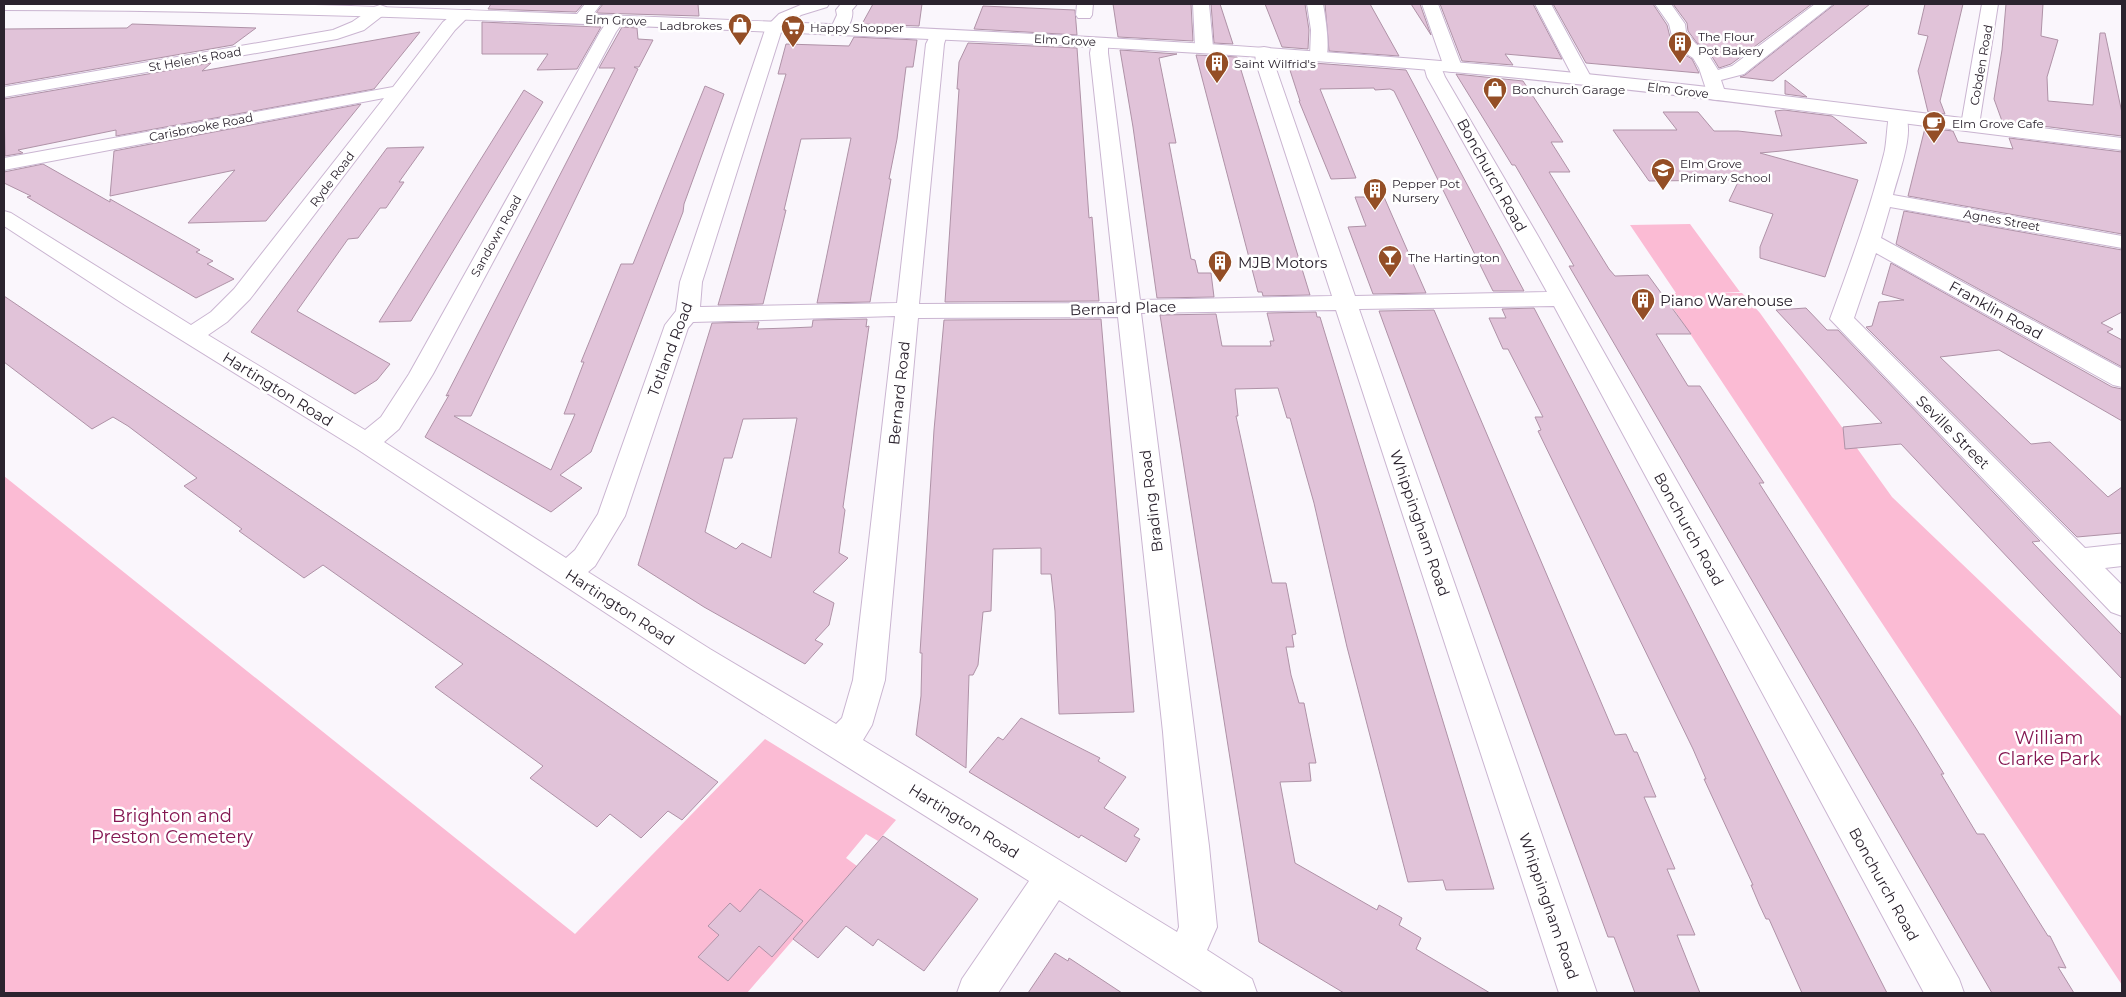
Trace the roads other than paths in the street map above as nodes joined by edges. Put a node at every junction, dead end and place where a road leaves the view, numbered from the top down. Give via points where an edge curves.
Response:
1 (593, 4) edge
2 (821, 4) edge
3 (848, 4) edge
4 (1201, 4) edge
5 (1315, 4) edge
6 (1430, 4) edge
7 (1543, 4) edge
8 (1663, 4) edge
9 (1824, 4) edge
10 (1990, 4) edge
11 (4, 6) edge
12 (380, 10) junction
13 (464, 13) junction
14 (581, 19) junction
15 (616, 21) junction
16 (774, 26) junction
17 (838, 30) junction
18 (939, 34) junction
19 (1100, 42) junction
20 (1204, 47) junction
21 (1264, 52) junction
22 (1319, 56) junction
23 (1443, 66) junction
24 (1712, 77) junction
25 (1583, 79) junction
26 (4, 92) edge
27 (398, 92) junction
28 (1717, 95) junction
29 (1897, 117) junction
30 (1970, 126) junction
31 (2122, 144) edge
32 (4, 164) edge
33 (1882, 199) junction
34 (4, 217) edge
35 (1870, 241) junction
36 (2122, 242) edge
37 (1560, 300) junction
38 (1346, 304) junction
39 (1129, 308) junction
40 (908, 311) junction
41 (685, 316) junction
42 (191, 335) junction
43 (2122, 379) edge
44 (366, 443) junction
45 (2122, 555) edge
46 (2080, 560) junction
47 (568, 572) junction
48 (2122, 604) edge
49 (838, 743) junction
50 (1053, 877) junction
51 (1185, 958) junction
52 (976, 993) edge
53 (1238, 993) edge
54 (1578, 993) edge
55 (1944, 993) edge

1 - 14 street
2 - 16 street via 794,11
3 - 17 street
4 - 20 street
5 - 22 street
6 - 23 street, Bonchurch Road
7 - 25 street
8 - 24 street via 1677,24 1678,32 1690,48 1700,54
9 - 24 street via 1738,70
10 - 30 street, Cobden Road
11 - 12 street, Elm Grove
12 - 13 street, Elm Grove
12 - 26 street, St Helen's Road via 358,26 336,34
13 - 14 street, Elm Grove
13 - 27 street, Ryde Road via 449,26
14 - 15 street, Elm Grove
15 - 16 street, Elm Grove
15 - 44 street, Sandown Road via 412,390 390,423
16 - 17 street, Elm Grove
16 - 41 street, Totland Road via 691,282 691,300
17 - 18 street, Elm Grove
18 - 19 street, Elm Grove
18 - 40 street, Bernard Road via 934,44
19 - 20 street, Elm Grove
19 - 39 street, Brading Road
20 - 21 street, Elm Grove
21 - 22 street, Elm Grove
21 - 38 street, Whippingham Road
22 - 23 street, Elm Grove
23 - 25 street, Elm Grove
23 - 37 street, Bonchurch Road via 1433,72
24 - 28 street
25 - 28 street, Elm Grove
27 - 32 street, Carisbrooke Road
27 - 42 street, Ryde Road via 242,294 223,315
28 - 29 street, Elm Grove
29 - 30 street, Elm Grove
29 - 33 street via 1895,148
30 - 31 street, Elm Grove
33 - 35 street
33 - 36 street, Agnes Street
34 - 42 street, Hartington Road
35 - 43 street, Franklin Road
35 - 46 street, Seville Street via 1842,319
37 - 38 street, Bernard Place
37 - 55 street, Bonchurch Road
38 - 39 street, Bernard Place
38 - 54 street, Whippingham Road
39 - 40 street, Bernard Place
39 - 51 street, Brading Road via 1179,732 1198,927
40 - 41 street, Bernard Place
40 - 49 street, Bernard Road via 869,680 856,725
41 - 47 street, Totland Road via 677,325 611,516 585,558
42 - 44 street, Hartington Road
44 - 47 street, Hartington Road
45 - 46 street
46 - 48 street, Seville Street
47 - 49 street, Hartington Road via 699,658
49 - 50 street, Hartington Road
50 - 51 street, Hartington Road
50 - 52 street
51 - 53 street, Hartington Road

